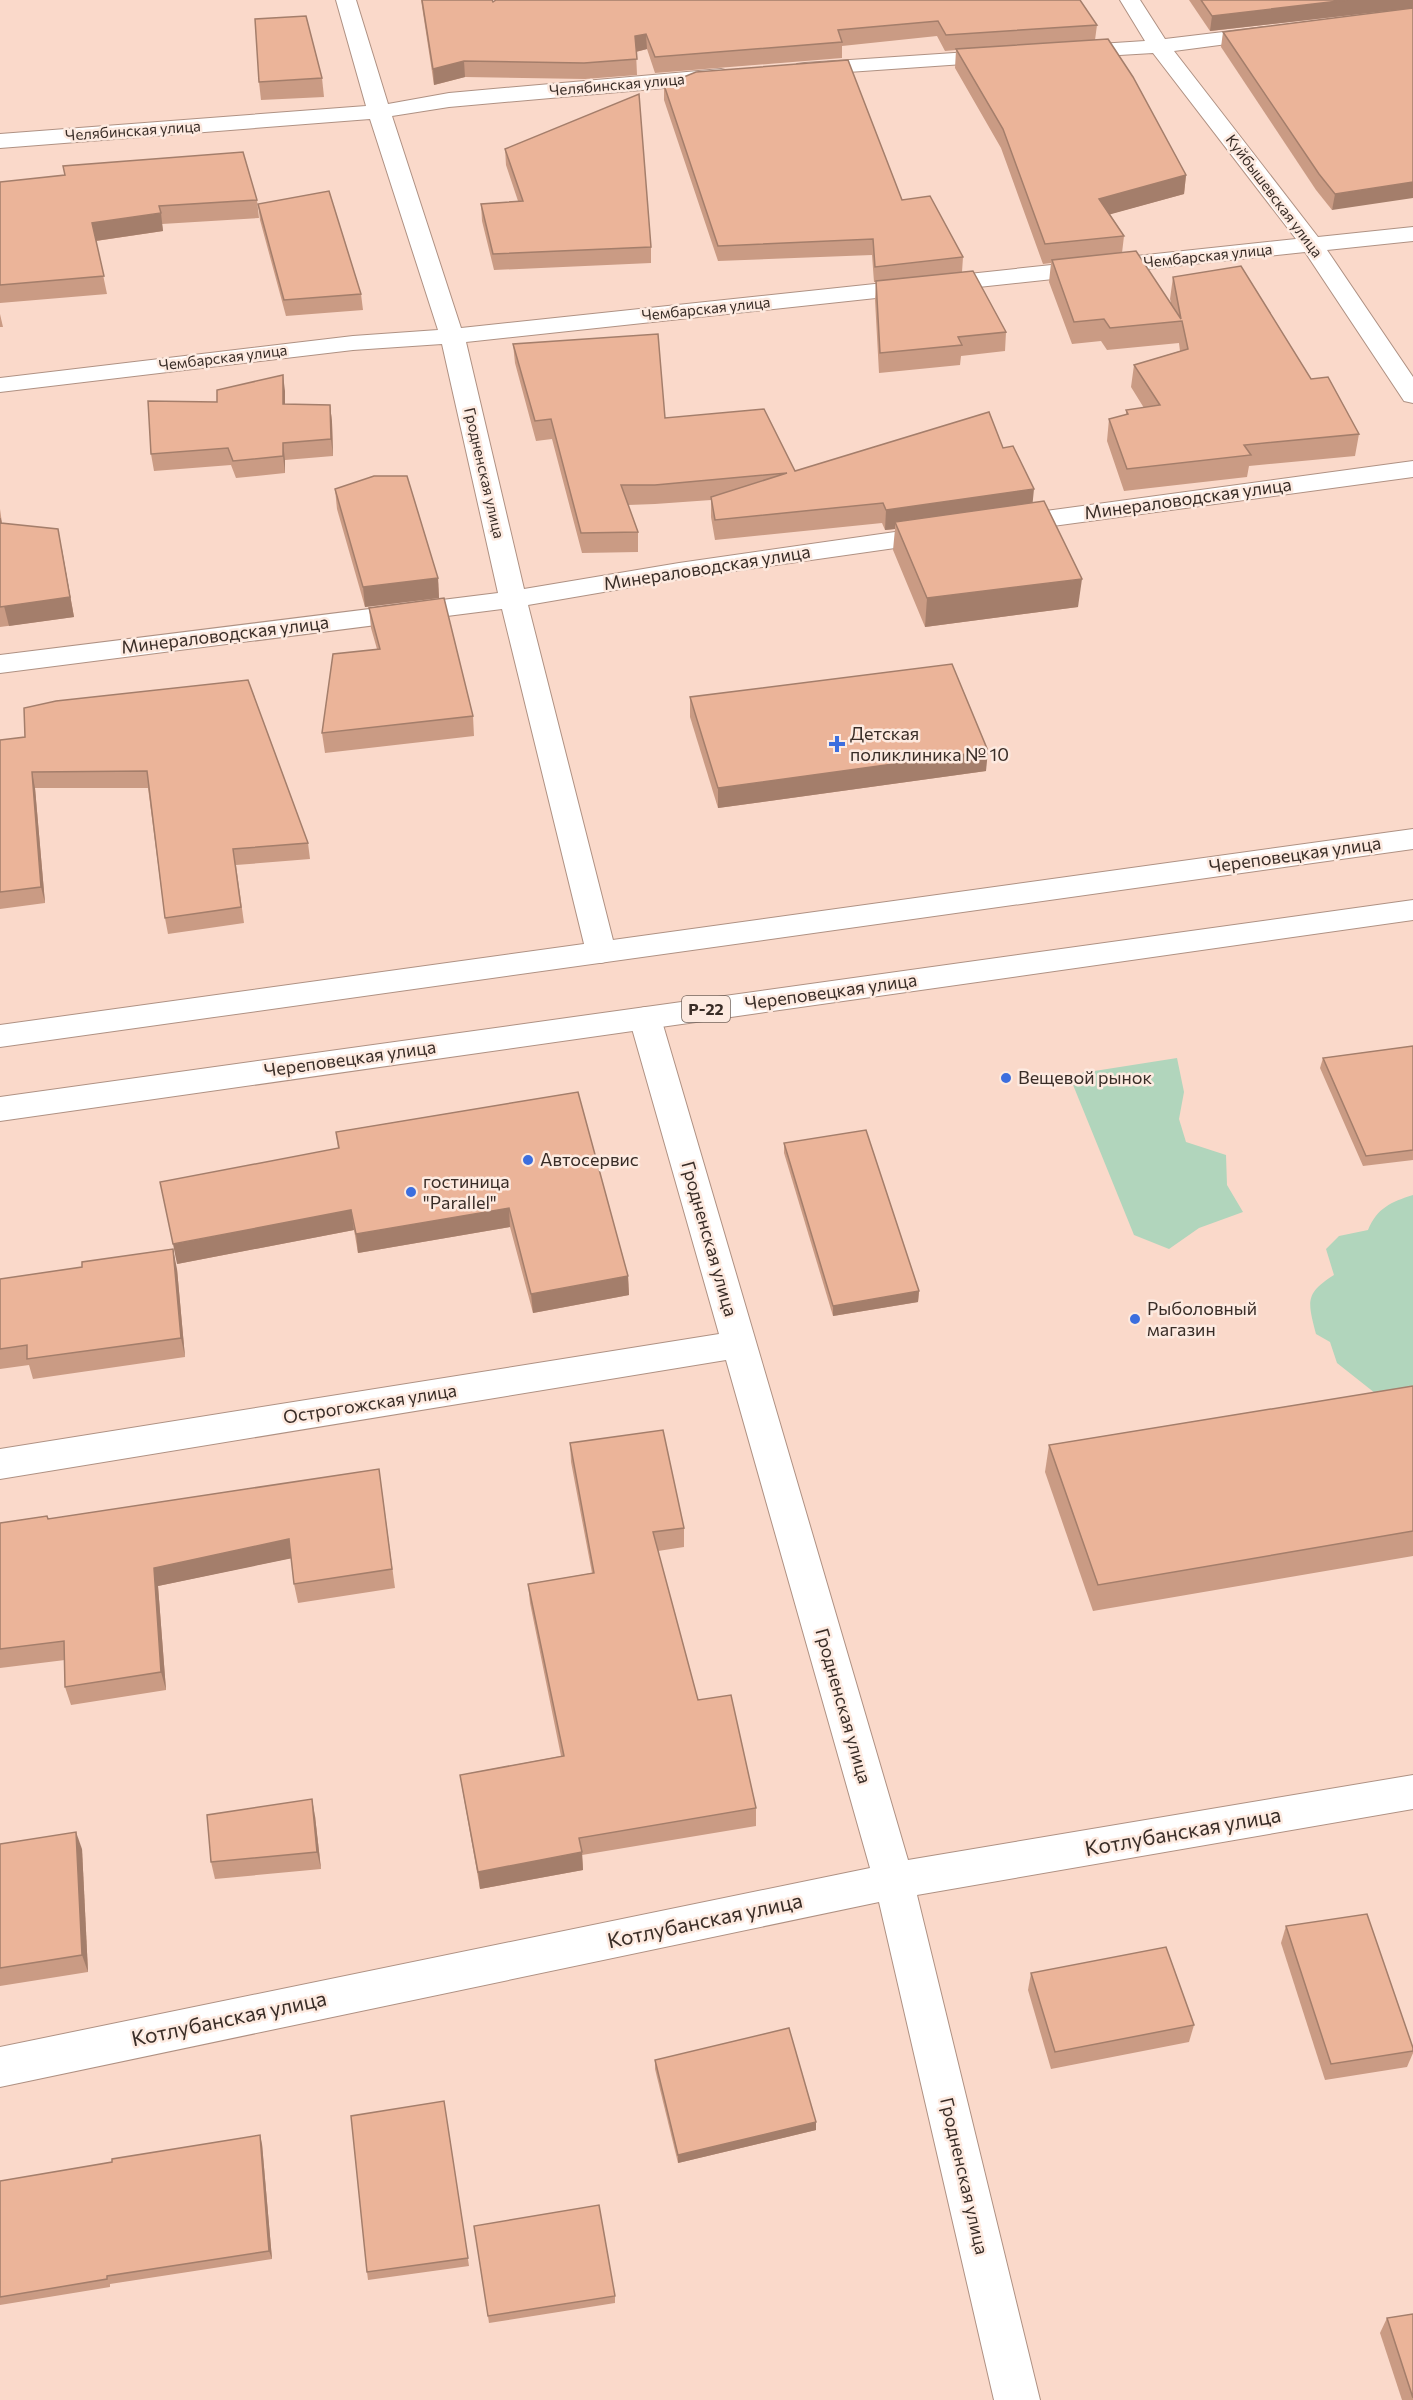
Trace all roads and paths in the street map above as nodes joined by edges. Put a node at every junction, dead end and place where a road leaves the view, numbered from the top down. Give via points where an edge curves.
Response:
1 (346, 0) edge
2 (1130, 0) edge
3 (1286, 30) edge
4 (1160, 46) junction
5 (1052, 53) edge
6 (1017, 55) edge
7 (779, 71) edge
8 (744, 75) edge
9 (379, 112) junction
10 (0, 141) edge
11 (1413, 234) edge
12 (1312, 245) junction
13 (452, 336) junction
14 (0, 385) edge
15 (1413, 396) edge
16 (1413, 469) edge
17 (513, 599) junction
18 (0, 664) edge
19 (1413, 838) edge
20 (1413, 910) edge
21 (601, 952) junction
22 (645, 1018) junction
23 (0, 1036) edge
24 (0, 1109) edge
25 (740, 1344) junction
26 (0, 1464) edge
27 (1413, 1792) edge
28 (894, 1881) junction
29 (0, 2067) edge
30 (1017, 2400) edge

1 - 9 main road, Гродненская улица
2 - 4 main road, Куйбышевская улица
3 - 4 main road
4 - 5 main road
4 - 12 main road, Куйбышевская улица
6 - 7 main road
8 - 9 main road, Челябинская улица via 449,100
9 - 10 main road, Челябинская улица
9 - 13 main road, Гродненская улица
11 - 12 main road, Чембарская улица
12 - 13 main road, Чембарская улица
12 - 15 main road, Куйбышевская улица
13 - 14 main road, Чембарская улица via 353,343
13 - 17 main road, Гродненская улица
16 - 17 main road, Минераловодская улица via 679,571
17 - 18 main road, Минераловодская улица
17 - 21 main road, Гродненская улица
19 - 21 main road, Череповецкая улица
20 - 22 main road, Череповецкая улица / Р-22
21 - 23 main road, Череповецкая улица
22 - 24 main road, Череповецкая улица / Р-22
22 - 25 main road, Гродненская улица
25 - 26 main road, Острогожская улица
25 - 28 main road, Гродненская улица
27 - 28 main road, Котлубанская улица
28 - 29 main road, Котлубанская улица
28 - 30 main road, Гродненская улица

